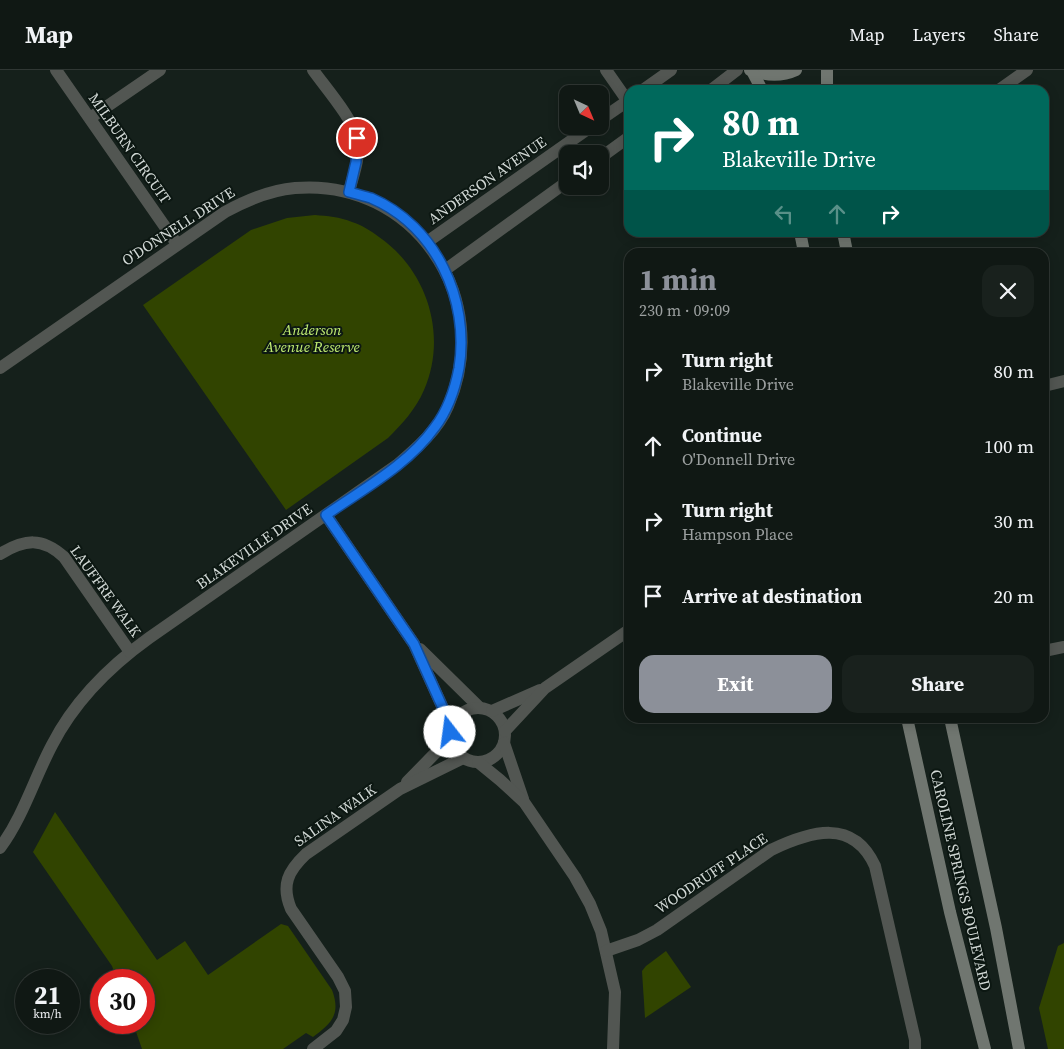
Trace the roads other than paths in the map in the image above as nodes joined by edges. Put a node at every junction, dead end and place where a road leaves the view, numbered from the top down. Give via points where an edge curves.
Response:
1 (56, 70) edge
2 (160, 70) edge
3 (314, 70) edge
4 (606, 70) edge
5 (672, 70) edge
6 (737, 70) edge
7 (751, 70) edge
8 (796, 70) edge
9 (827, 70) edge
10 (1027, 70) edge
11 (650, 85) edge
12 (718, 85) edge
13 (759, 85) edge
14 (827, 85) edge
15 (1006, 85) edge
16 (624, 95) edge
17 (624, 104) edge
18 (609, 114) edge
19 (90, 118) junction
20 (579, 135) edge
21 (624, 141) edge
22 (609, 151) edge
23 (559, 188) edge
24 (349, 192) junction
25 (426, 242) junction
26 (177, 244) junction
27 (436, 256) joint
28 (445, 270) junction
29 (0, 368) edge
30 (1064, 381) edge
31 (1049, 385) edge
32 (326, 515) junction
33 (0, 554) edge
34 (624, 633) edge
35 (414, 644) junction
36 (1064, 647) edge
37 (1049, 650) edge
38 (130, 652) junction
39 (545, 688) junction
40 (479, 707) junction
41 (492, 711) junction
42 (908, 723) edge
43 (951, 723) edge
44 (451, 732) junction
45 (505, 737) junction
46 (463, 758) junction
47 (478, 762) junction
48 (400, 789) junction
49 (524, 802) junction
50 (0, 848) edge
51 (606, 951) junction
52 (313, 1049) edge
53 (613, 1049) edge
54 (915, 1049) edge
55 (985, 1049) edge
56 (1019, 1049) edge

1 - 19 street, MILBURN CIRCUIT
2 - 19 street
3 - 24 street via 357,138 356,162
4 - 16 street
5 - 11 street
6 - 12 street
7 - 8 main road via 770,76
7 - 13 main road
9 - 14 main road
10 - 15 street
17 - 18 street
19 - 26 street, MILBURN CIRCUIT
20 - 25 street, ANDERSON AVENUE
21 - 22 street
23 - 28 street
24 - 25 street, O'DONNELL DRIVE via 371,199 398,214
24 - 26 street, O'DONNELL DRIVE via 303,188 273,191 225,212
25 - 27 street, O'DONNELL DRIVE
26 - 29 street, O'DONNELL DRIVE
27 - 28 street, BLAKEVILLE DRIVE
28 - 32 street, BLAKEVILLE DRIVE via 461,323 457,381 448,407 417,448
30 - 31 street
32 - 35 street
32 - 38 street, BLAKEVILLE DRIVE
33 - 38 street, LAUFFRE WALK via 23,542 45,544 56,550
34 - 39 street
35 - 40 street
35 - 44 street
36 - 37 street
38 - 50 street, BLAKEVILLE DRIVE via 88,693 69,718 52,744
39 - 41 street
39 - 45 street
40 - 41 street
40 - 44 street via 462,712
41 - 45 street via 498,716
42 - 55 main road, CAROLINE SPRINGS BOULEVARD via 950,912
43 - 56 main road, CAROLINE SPRINGS BOULEVARD
44 - 46 street via 453,746
44 - 48 street, SALINA WALK
45 - 47 street via 494,757
45 - 49 street
46 - 47 street
46 - 48 street, SALINA WALK
47 - 49 street
48 - 52 street, SALINA WALK via 306,854 288,876 286,886 291,910 345,991 343,1020 336,1031
49 - 51 street via 575,877 601,931
51 - 53 street via 615,992
51 - 54 street, WOODRUFF PLACE via 657,930 771,850 789,841 818,834 837,833 851,837 869,853 875,866

